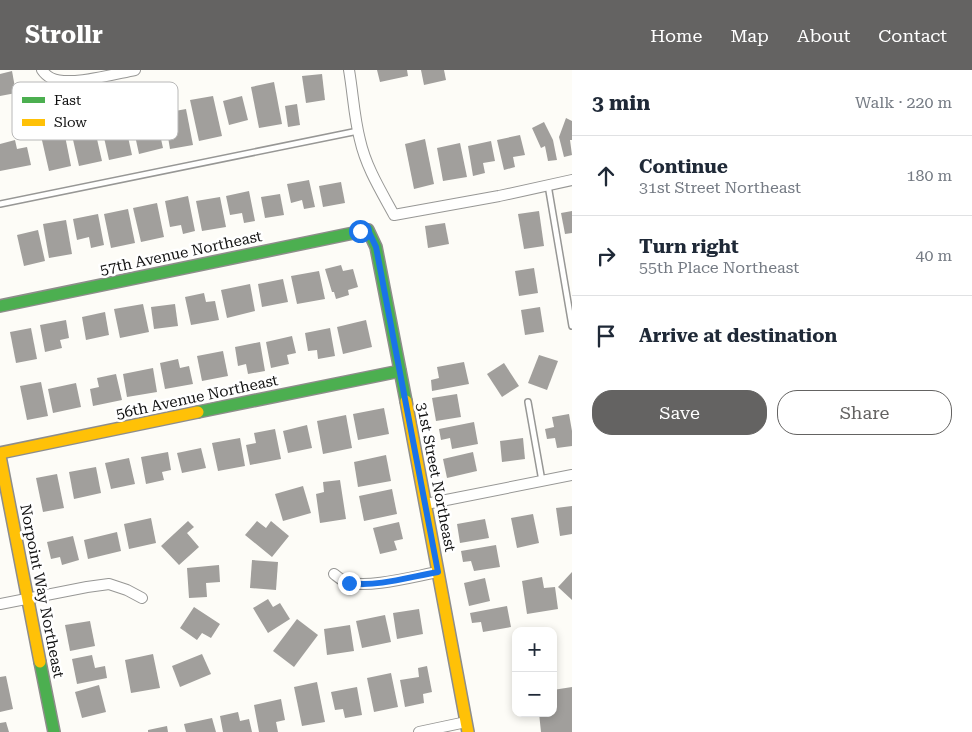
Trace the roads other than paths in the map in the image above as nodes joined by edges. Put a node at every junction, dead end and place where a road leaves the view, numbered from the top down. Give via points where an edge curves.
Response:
1 (42, 70) edge
2 (135, 70) edge
3 (350, 70) edge
4 (358, 131) junction
5 (572, 180) edge
6 (548, 184) junction
7 (0, 204) edge
8 (368, 230) joint
9 (0, 306) edge
10 (572, 326) edge
11 (400, 371) junction
12 (528, 402) dead end
13 (0, 455) edge
14 (572, 475) edge
15 (542, 481) junction
16 (426, 504) junction
17 (438, 572) junction
18 (334, 574) dead end
19 (142, 598) dead end
20 (28, 599) junction
21 (0, 604) edge
22 (467, 727) edge
23 (54, 732) edge
24 (418, 732) edge

1 - 2 street via 55,80 70,81
3 - 4 street
4 - 6 street via 370,169 394,215
4 - 7 lane
5 - 6 street
6 - 10 lane
8 - 9 street, 57th Avenue Northeast
8 - 11 street, 31st Street Northeast via 376,247
11 - 13 street, 56th Avenue Northeast
11 - 16 street, 31st Street Northeast
12 - 15 lane
13 - 20 street, Norpoint Way Northeast
14 - 15 street
15 - 16 street
16 - 17 street, 31st Street Northeast
17 - 18 street via 359,584 349,583
17 - 22 street, 31st Street Northeast
19 - 20 street via 109,584
20 - 21 street
20 - 23 street, Norpoint Way Northeast
22 - 24 street

